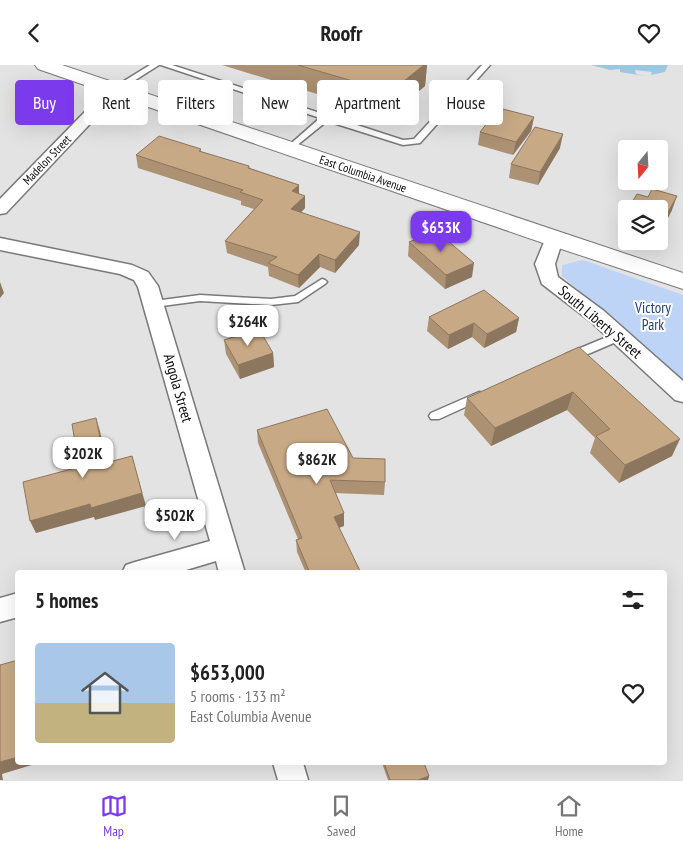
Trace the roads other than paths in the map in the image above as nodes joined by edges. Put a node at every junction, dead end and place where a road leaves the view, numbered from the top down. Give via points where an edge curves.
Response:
1 (44, 65) edge
2 (155, 65) edge
3 (165, 65) edge
4 (486, 65) edge
5 (88, 80) edge
6 (130, 80) edge
7 (148, 100) edge
8 (317, 114) edge
9 (84, 121) edge
10 (317, 125) edge
11 (350, 125) edge
12 (290, 149) junction
13 (0, 209) edge
14 (554, 239) junction
15 (0, 244) edge
16 (683, 281) edge
17 (322, 282) dead end
18 (154, 304) junction
19 (618, 336) junction
20 (557, 363) edge
21 (487, 393) edge
22 (683, 394) edge
23 (435, 415) dead end
24 (225, 548) junction
25 (146, 570) edge
26 (231, 570) edge
27 (15, 606) edge
28 (0, 610) edge
29 (289, 765) edge
30 (293, 780) edge

1 - 5 street, East Columbia Avenue
2 - 6 lane
3 - 8 lane
4 - 11 lane via 417,141 403,143
7 - 12 street, East Columbia Avenue
9 - 13 street, Madelon Street
10 - 12 lane
12 - 14 street, East Columbia Avenue
14 - 16 street, East Columbia Avenue
14 - 19 street, South Liberty Street via 544,264 550,280
15 - 18 street, Angola Street via 134,272 148,286
17 - 18 lane via 298,299 271,302 200,298
18 - 24 street, Angola Street
19 - 20 lane
19 - 22 street, South Liberty Street
21 - 23 lane
24 - 25 street
24 - 26 street, Angola Street
27 - 28 street
29 - 30 street

